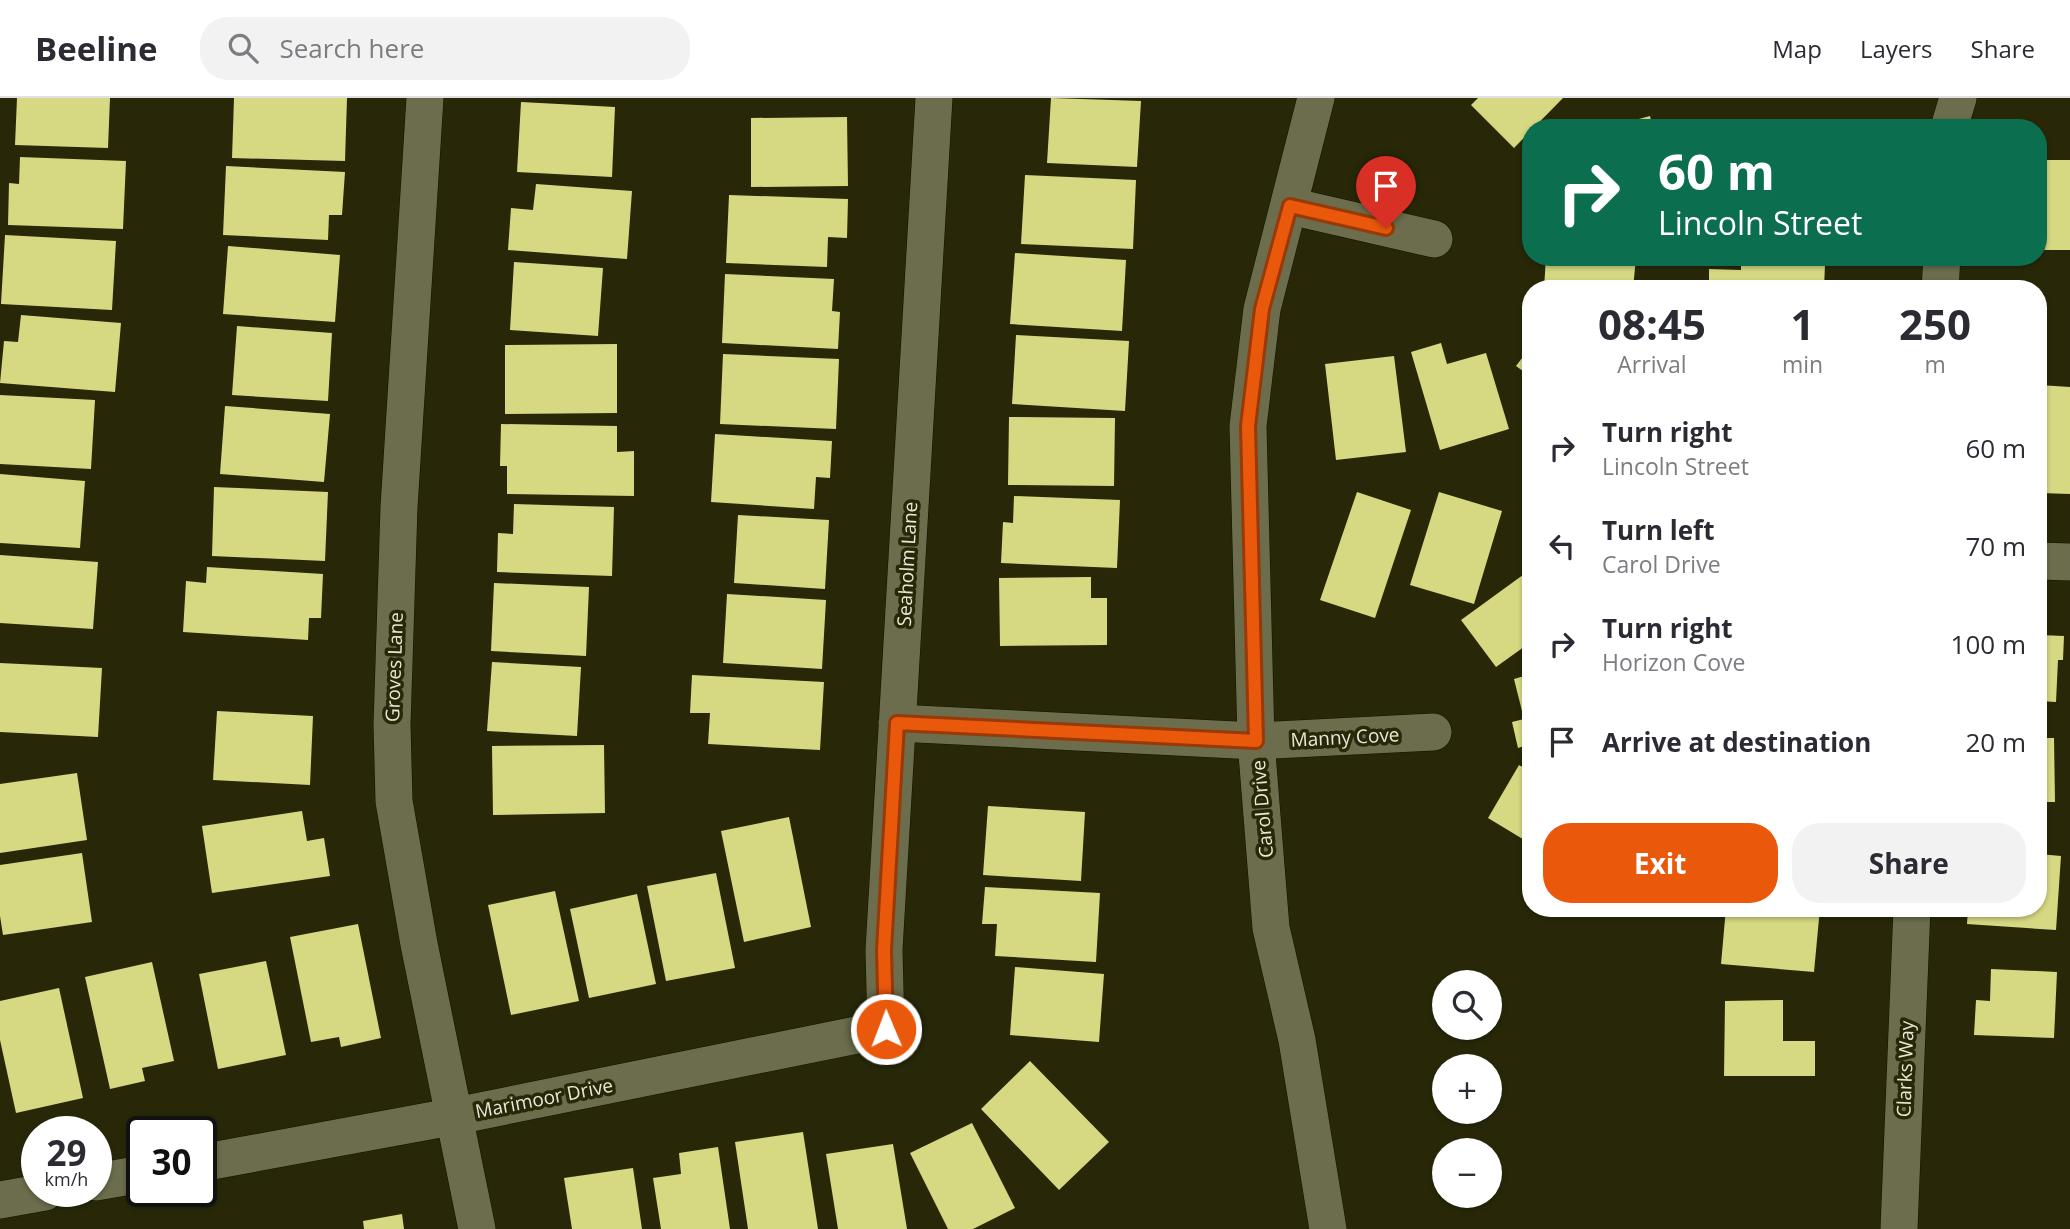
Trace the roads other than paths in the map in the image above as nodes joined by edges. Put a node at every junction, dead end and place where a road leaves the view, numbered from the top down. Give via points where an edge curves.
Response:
1 (425, 98) edge
2 (934, 98) edge
3 (1316, 98) edge
4 (1958, 98) edge
5 (1952, 119) edge
6 (1290, 206) junction
7 (1434, 239) dead end
8 (2047, 561) edge
9 (2070, 562) edge
10 (897, 723) junction
11 (1433, 732) dead end
12 (1256, 741) junction
13 (1912, 917) edge
14 (886, 1029) joint
15 (456, 1116) junction
16 (217, 1160) edge
17 (21, 1196) edge
18 (0, 1200) edge
19 (478, 1229) edge
20 (1328, 1229) edge
21 (1899, 1229) edge

1 - 15 street, Groves Lane via 399,507 394,801
2 - 10 street, Seaholm Lane
3 - 6 street, Carol Drive
4 - 5 street
6 - 7 street
6 - 12 street, Carol Drive via 1262,309 1248,426
8 - 9 street
10 - 12 street, Manny Cove
10 - 14 street, Seaholm Lane via 884,950
11 - 12 street, Manny Cove
12 - 20 street, Carol Drive via 1271,928 1297,1040
13 - 21 street, Clarks Way
14 - 15 street, Marimoor Drive
15 - 16 street, Marimoor Drive
15 - 19 street, Groves Lane
17 - 18 street

